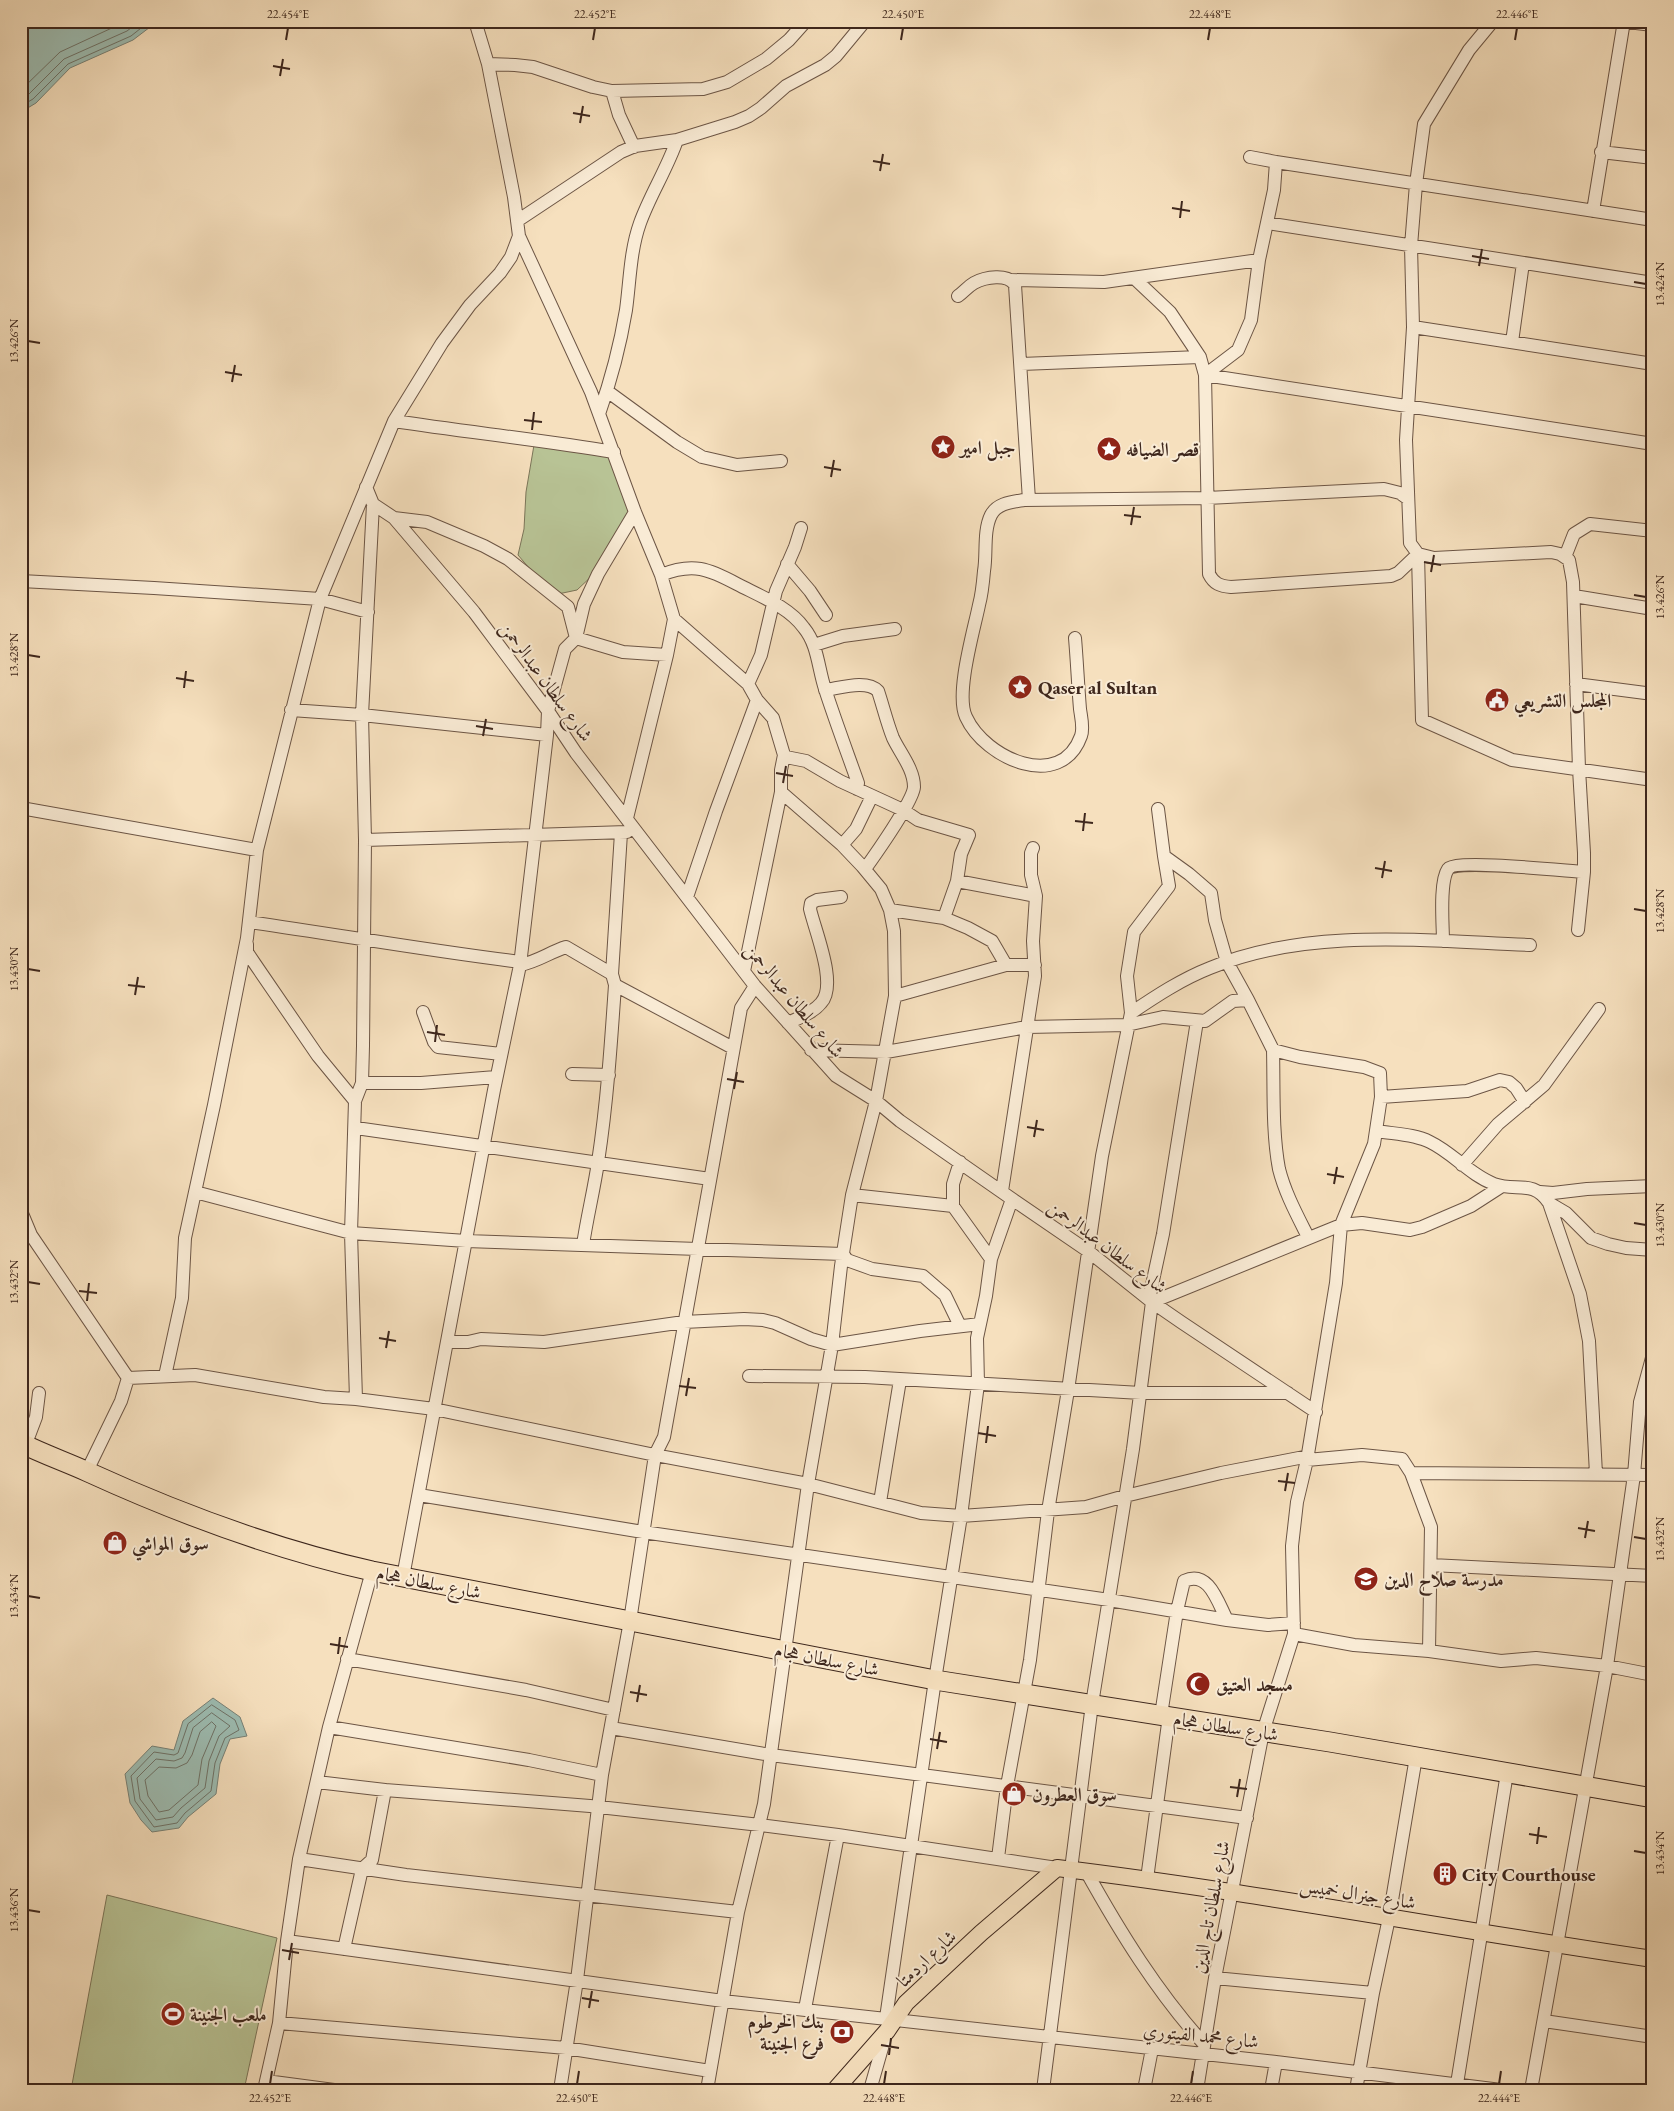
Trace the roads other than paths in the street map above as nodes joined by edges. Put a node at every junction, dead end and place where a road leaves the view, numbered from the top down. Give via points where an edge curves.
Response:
1 (475, 21) edge
2 (806, 21) edge
3 (865, 21) edge
4 (1493, 21) edge
5 (1622, 22) edge
6 (1653, 25) edge
7 (488, 64) junction
8 (612, 91) junction
9 (677, 140) junction
10 (634, 147) junction
11 (1601, 152) junction
12 (1250, 157) dead end
13 (1653, 158) edge
14 (1276, 162) junction
15 (1416, 184) junction
16 (1593, 211) junction
17 (1653, 220) edge
18 (517, 221) junction
19 (1267, 223) junction
20 (519, 236) junction
21 (1411, 246) junction
22 (1260, 260) junction
23 (1523, 263) junction
24 (1134, 278) junction
25 (1010, 280) junction
26 (1653, 283) edge
27 (958, 296) dead end
28 (1413, 327) junction
29 (1512, 342) junction
30 (1200, 357) junction
31 (1021, 364) junction
32 (1653, 364) edge
33 (1205, 375) junction
34 (607, 391) junction
35 (1407, 405) junction
36 (599, 414) junction
37 (394, 421) junction
38 (1653, 444) edge
39 (614, 452) junction
40 (781, 461) dead end
41 (366, 487) junction
42 (1207, 498) junction
43 (1407, 498) junction
44 (1029, 500) junction
45 (372, 504) junction
46 (636, 512) junction
47 (394, 518) junction
48 (801, 528) dead end
49 (1653, 531) edge
50 (1418, 554) junction
51 (1566, 557) junction
52 (787, 564) junction
53 (661, 574) junction
54 (21, 581) edge
55 (1574, 596) junction
56 (320, 599) junction
57 (773, 604) junction
58 (1653, 609) edge
59 (368, 612) junction
60 (826, 615) dead end
61 (674, 620) junction
62 (895, 629) dead end
63 (576, 638) junction
64 (1075, 638) dead end
65 (814, 645) junction
66 (667, 655) junction
67 (748, 684) junction
68 (1576, 684) junction
69 (825, 690) junction
70 (1653, 694) edge
71 (757, 700) junction
72 (291, 710) junction
73 (548, 711) junction
74 (362, 715) junction
75 (547, 735) junction
76 (784, 755) junction
77 (1579, 769) junction
78 (1653, 780) edge
79 (857, 789) junction
80 (781, 792) junction
81 (872, 796) junction
82 (21, 808) edge
83 (1158, 809) dead end
84 (903, 810) junction
85 (627, 818) junction
86 (634, 830) junction
87 (621, 832) junction
88 (536, 834) junction
89 (365, 840) junction
90 (842, 845) junction
91 (1033, 848) dead end
92 (257, 850) junction
93 (1164, 856) junction
94 (865, 869) junction
95 (1584, 872) junction
96 (957, 881) junction
97 (1036, 896) junction
98 (687, 897) junction
99 (841, 897) dead end
100 (890, 910) junction
101 (944, 918) junction
102 (249, 922) junction
103 (1578, 930) dead end
104 (247, 938) junction
105 (363, 938) junction
106 (1443, 941) junction
107 (1530, 945) dead end
108 (1227, 962) junction
109 (521, 964) junction
110 (1006, 965) junction
111 (1035, 965) junction
112 (744, 970) junction
113 (613, 980) junction
114 (754, 986) junction
115 (895, 996) junction
116 (1248, 1000) junction
117 (1599, 1010) dead end
118 (423, 1012) dead end
119 (1129, 1018) junction
120 (1197, 1021) junction
121 (788, 1023) junction
122 (1027, 1027) junction
123 (733, 1048) junction
124 (811, 1050) junction
125 (1272, 1050) junction
126 (886, 1052) junction
127 (502, 1054) junction
128 (572, 1074) dead end
129 (609, 1076) junction
130 (496, 1077) junction
131 (362, 1083) junction
132 (1381, 1097) junction
133 (876, 1101) junction
134 (355, 1102) junction
135 (1525, 1102) junction
136 (356, 1128) junction
137 (1377, 1131) junction
138 (484, 1146) junction
139 (598, 1162) junction
140 (960, 1162) junction
141 (1462, 1165) junction
142 (710, 1179) junction
143 (1502, 1186) junction
144 (1653, 1186) edge
145 (195, 1192) junction
146 (1540, 1192) junction
147 (852, 1195) junction
148 (1007, 1195) junction
149 (1549, 1203) junction
150 (953, 1206) junction
151 (21, 1211) edge
152 (1341, 1225) junction
153 (351, 1233) junction
154 (1308, 1237) junction
155 (466, 1241) junction
156 (583, 1245) junction
157 (697, 1250) junction
158 (1653, 1250) edge
159 (1088, 1251) junction
160 (843, 1254) junction
161 (991, 1259) junction
162 (1151, 1300) junction
163 (684, 1322) junction
164 (980, 1324) junction
165 (960, 1326) junction
166 (447, 1342) junction
167 (832, 1345) junction
168 (1653, 1354) edge
169 (165, 1376) junction
170 (749, 1376) dead end
171 (827, 1376) junction
172 (128, 1378) junction
173 (900, 1380) junction
174 (978, 1384) junction
175 (1068, 1390) junction
176 (40, 1393) dead end
177 (1288, 1393) junction
178 (1141, 1394) junction
179 (356, 1398) junction
180 (434, 1409) junction
181 (1316, 1412) junction
182 (23, 1444) edge
183 (655, 1455) junction
184 (1308, 1458) junction
185 (87, 1471) junction
186 (1411, 1473) junction
187 (1596, 1474) junction
188 (1634, 1475) junction
189 (1653, 1475) edge
190 (808, 1484) junction
191 (419, 1495) junction
192 (1125, 1496) junction
193 (880, 1502) junction
194 (1048, 1511) junction
195 (961, 1516) junction
196 (643, 1532) junction
197 (799, 1554) junction
198 (1431, 1565) junction
199 (372, 1571) junction
200 (1619, 1575) junction
201 (1653, 1576) edge
202 (403, 1577) junction
203 (951, 1577) junction
204 (1039, 1590) junction
205 (1109, 1600) junction
206 (1177, 1611) junction
207 (1227, 1620) junction
208 (630, 1621) junction
209 (1294, 1629) junction
210 (784, 1651) junction
211 (1429, 1651) junction
212 (347, 1659) junction
213 (1607, 1666) junction
214 (1653, 1675) edge
215 (935, 1680) junction
216 (1024, 1693) junction
217 (1092, 1704) junction
218 (614, 1710) junction
219 (1165, 1715) junction
220 (329, 1727) junction
221 (611, 1728) junction
222 (1263, 1732) junction
223 (771, 1755) junction
224 (1416, 1757) junction
225 (1507, 1773) junction
226 (921, 1774) junction
227 (602, 1775) junction
228 (317, 1782) junction
229 (1008, 1786) junction
230 (1586, 1787) junction
231 (385, 1790) junction
232 (1080, 1796) junction
233 (1653, 1798) edge
234 (1156, 1805) junction
235 (598, 1808) junction
236 (1247, 1818) junction
237 (760, 1826) junction
238 (838, 1835) junction
239 (911, 1846) junction
240 (998, 1858) junction
241 (299, 1860) junction
242 (362, 1869) junction
243 (1071, 1869) junction
244 (1147, 1879) junction
245 (1233, 1892) junction
246 (588, 1896) junction
247 (738, 1912) junction
248 (1389, 1918) junction
249 (1480, 1934) junction
250 (287, 1942) junction
251 (1558, 1945) junction
252 (344, 1949) junction
253 (1653, 1959) edge
254 (1215, 1978) junction
255 (577, 1980) junction
256 (1373, 1993) junction
257 (723, 2001) junction
258 (805, 2009) junction
259 (1544, 2021) junction
260 (279, 2023) junction
261 (890, 2023) junction
262 (1051, 2037) junction
263 (1653, 2037) edge
264 (566, 2048) junction
265 (1152, 2049) junction
266 (1203, 2049) junction
267 (1276, 2062) junction
268 (710, 2071) junction
269 (1359, 2072) junction
270 (265, 2085) edge
271 (1456, 2087) edge
272 (334, 2090) edge
273 (560, 2090) edge
274 (707, 2090) edge
275 (835, 2090) edge
276 (870, 2090) edge
277 (1043, 2090) edge
278 (1144, 2090) edge
279 (1197, 2090) edge
280 (1271, 2090) edge
281 (1356, 2090) edge
282 (1501, 2090) edge
283 (1531, 2090) edge

1 - 7 street
2 - 8 street via 790,40 766,59 716,86
3 - 9 street via 836,56 786,86 749,116
4 - 15 street via 1469,50 1424,124
5 - 6 street
5 - 11 street
7 - 8 street via 533,67
7 - 18 street
8 - 10 street
9 - 10 street
9 - 34 street via 639,224 618,353
10 - 18 street via 621,152
11 - 13 street
11 - 16 street
12 - 14 street
14 - 15 street
14 - 19 street
15 - 16 street
15 - 21 street
16 - 17 street
18 - 20 street
19 - 21 street
19 - 22 street
20 - 36 street
20 - 37 street via 500,273 470,305 442,343
21 - 23 street
21 - 28 street
22 - 24 street
22 - 33 street via 1251,320 1238,350
23 - 26 street
23 - 29 street
24 - 25 street via 1095,282
24 - 30 street via 1170,312
25 - 27 street via 1002,277 980,280
25 - 31 street via 1015,286
28 - 29 street
28 - 35 street
29 - 32 street
30 - 31 street
30 - 33 street
31 - 44 street
33 - 35 street
33 - 42 street
34 - 36 street
34 - 40 street via 702,457 737,465
35 - 38 street
35 - 43 street
36 - 39 street
37 - 39 street
37 - 41 street
39 - 46 street
41 - 45 street
41 - 56 street
42 - 43 street via 1384,489
42 - 44 street
42 - 50 street via 1209,574 1219,586 1391,576
43 - 50 street via 1410,543
44 - 64 street via 1001,505 991,514 988,523 986,562 963,700 965,715 975,732 1002,756 1032,765 1046,765 1073,751 1082,734
45 - 47 street, شارع سلطان عبدالرحمن
45 - 59 street
46 - 53 street
46 - 63 street via 598,574 584,604
47 - 63 street via 427,522 508,559 568,607
47 - 73 street, شارع سلطان عبدالرحمن via 474,612
48 - 52 street
49 - 51 street via 1590,524 1574,534
50 - 51 street via 1434,558 1551,552
50 - 77 street via 1422,720 1512,760
51 - 55 street via 1570,564
52 - 57 street
52 - 60 street
53 - 57 street via 675,569 711,570
53 - 61 street
54 - 56 street
55 - 58 street
55 - 68 street
56 - 59 street
56 - 72 street
57 - 65 street via 794,617
57 - 67 street via 762,655
59 - 74 street
61 - 66 street
61 - 67 street
62 - 65 street via 843,636
63 - 66 street via 623,652
63 - 73 street via 565,649
65 - 69 street
66 - 85 street
67 - 71 street
68 - 70 street
68 - 77 street
69 - 79 street via 858,783
69 - 84 street via 867,685 878,690 893,738 913,780 914,789
71 - 76 street via 773,718
71 - 98 street
72 - 74 street
72 - 92 street
73 - 75 street
73 - 85 street, شارع سلطان عبدالرحمن
74 - 75 street
74 - 89 street
75 - 88 street
76 - 79 street via 806,761
76 - 80 street
77 - 78 street
77 - 95 street
79 - 81 street
80 - 90 street
80 - 112 street
81 - 84 street
81 - 90 street via 856,829
82 - 92 street
83 - 93 street
84 - 94 street
84 - 96 street via 930,825 969,835
85 - 86 street, شارع سلطان عبدالرحمن
86 - 87 street
86 - 98 street, شارع سلطان عبدالرحمن
87 - 88 street
87 - 113 street
88 - 89 street
88 - 109 street
89 - 105 street
90 - 94 street
91 - 97 street via 1031,874
92 - 102 street
93 - 108 street via 1211,894
93 - 119 street via 1169,886 1134,932 1127,976
94 - 100 street via 881,889
95 - 103 street
95 - 106 street via 1474,864 1451,866 1443,882
96 - 97 street
96 - 101 street
97 - 111 street
98 - 112 street, شارع سلطان عبدالرحمن
99 - 121 street via 811,903 825,964 826,996 813,1010
100 - 101 street
100 - 115 street via 894,931
101 - 110 street via 992,941
102 - 104 street
102 - 105 street
104 - 134 street via 248,952 255,964 318,1056
104 - 145 street
105 - 109 street
105 - 131 street
106 - 107 street
106 - 108 street via 1373,939 1310,944 1262,951
108 - 116 street
108 - 119 street via 1191,976
109 - 113 street via 530,964 566,947
109 - 127 street
110 - 111 street
110 - 115 street
111 - 122 street
112 - 114 street, شارع سلطان عبدالرحمن
113 - 123 street
113 - 129 street
114 - 121 street, شارع سلطان عبدالرحمن
114 - 123 street via 741,1008
115 - 126 street
116 - 120 street via 1233,1001 1205,1021
116 - 125 street
117 - 135 street via 1544,1085
118 - 127 street via 438,1046
119 - 120 street via 1164,1017
119 - 122 street
119 - 159 street via 1102,1156
120 - 162 street
121 - 124 street, شارع سلطان عبدالرحمن
122 - 126 street
122 - 148 street
123 - 142 street
124 - 126 street
124 - 133 street, شارع سلطان عبدالرحمن via 836,1076
125 - 132 street, شارع سلطان تاج الدين via 1371,1069 1380,1073
125 - 154 street via 1280,1169 1287,1195
126 - 133 street
127 - 130 street
128 - 129 street
129 - 139 street
130 - 131 street via 421,1083
130 - 138 street
131 - 134 street
132 - 135 street via 1467,1091 1500,1080 1516,1088
132 - 137 street, شارع سلطان تاج الدين
133 - 140 street, شارع سلطان عبدالرحمن
133 - 147 street
134 - 136 street
135 - 141 street via 1498,1124
136 - 138 street
136 - 153 street
137 - 141 street via 1429,1142
137 - 152 street, شارع سلطان تاج الدين
138 - 139 street
138 - 155 street
139 - 142 street
139 - 156 street
140 - 148 street, شارع سلطان عبدالرحمن
140 - 150 street via 953,1184
141 - 143 street via 1483,1180
142 - 157 street
143 - 146 street via 1530,1187
143 - 152 street via 1471,1206 1410,1230 1362,1223
144 - 146 street
145 - 153 street
145 - 169 street via 185,1238 181,1308
146 - 149 street
147 - 150 street
147 - 160 street
148 - 159 street, شارع سلطان عبدالرحمن
148 - 161 street
149 - 158 street via 1566,1213 1591,1238 1626,1248
149 - 187 street via 1580,1294 1589,1341
150 - 161 street
151 - 172 street via 31,1234
152 - 154 street
152 - 181 street, شارع سلطان تاج الدين via 1337,1274
153 - 155 street
153 - 179 street
154 - 162 street via 1224,1274
155 - 156 street
155 - 166 street
156 - 157 street
157 - 160 street
157 - 163 street
159 - 162 street, شارع سلطان عبدالرحمن
159 - 175 street
160 - 165 street via 847,1260 872,1269 923,1276 945,1295
160 - 167 street
161 - 164 street
162 - 177 street, شارع سلطان عبدالرحمن
162 - 178 street
163 - 166 street via 544,1342 481,1339
163 - 167 street via 763,1320
163 - 183 street via 664,1437
164 - 165 street
164 - 174 street via 977,1338
165 - 167 street
166 - 180 street
167 - 171 street
168 - 188 street via 1640,1402
169 - 172 street
169 - 179 street via 196,1375 324,1397
170 - 171 street
171 - 173 street
171 - 190 street
172 - 185 street via 121,1401
173 - 174 street
173 - 193 street
174 - 175 street
174 - 195 street
175 - 178 street
175 - 194 street
176 - 182 street via 36,1417
177 - 178 street
177 - 181 street, شارع سلطان عبدالرحمن
178 - 192 street
179 - 180 street
180 - 183 street
180 - 191 street
181 - 184 street, شارع سلطان تاج الدين
182 - 185 highway, شارع سلطان هجام
183 - 190 street
183 - 196 street
184 - 186 street via 1362,1455 1402,1459
184 - 192 street via 1221,1473
184 - 209 street, شارع سلطان تاج الدين via 1297,1502 1292,1546
185 - 199 highway, شارع سلطان هجام via 211,1523 287,1549
186 - 187 street
186 - 198 street via 1431,1527
187 - 188 street
188 - 189 street
188 - 200 street
190 - 193 street
190 - 197 street
191 - 196 street
191 - 202 street
192 - 194 street via 1086,1507
192 - 205 street
193 - 195 street via 921,1513
194 - 195 street
194 - 204 street
195 - 203 street
196 - 197 street
196 - 208 street
197 - 203 street
197 - 210 street
198 - 200 street
198 - 211 street
199 - 202 highway, شارع سلطان هجام
199 - 212 street
200 - 201 street
200 - 213 street
202 - 208 highway, شارع سلطان هجام
203 - 204 street
203 - 215 street
204 - 205 street
204 - 216 street
205 - 206 street
205 - 217 street
206 - 207 street
206 - 207 street via 1184,1581 1200,1578 1209,1584
206 - 219 street
207 - 209 street
208 - 210 highway, شارع سلطان هجام
208 - 218 street
209 - 211 street via 1354,1645
209 - 222 street, شارع سلطان تاج الدين
210 - 215 highway, شارع سلطان هجام
210 - 223 street
211 - 213 street via 1501,1661 1536,1658
212 - 218 street via 526,1690
212 - 220 street
213 - 214 street
213 - 230 street
215 - 216 highway, شارع سلطان هجام
215 - 226 street
216 - 217 highway, شارع سلطان هجام
216 - 229 street
217 - 219 highway, شارع سلطان هجام
217 - 232 street
218 - 221 street
219 - 222 highway, شارع سلطان هجام
219 - 234 street
220 - 227 street
220 - 228 street
221 - 223 street
221 - 227 street
222 - 224 highway, شارع سلطان هجام
222 - 236 street, شارع سلطان تاج الدين
223 - 226 street
223 - 237 street
224 - 225 highway, شارع سلطان هجام
224 - 248 street
225 - 230 highway, شارع سلطان هجام
225 - 249 street
226 - 229 street
226 - 239 street
227 - 235 street
228 - 231 street
228 - 241 street
229 - 232 street
229 - 240 street
230 - 233 highway, شارع سلطان هجام
230 - 251 street
231 - 235 street
231 - 242 street via 372,1860
232 - 234 street
232 - 243 street
234 - 236 street
234 - 244 street
235 - 237 street
235 - 246 street
236 - 245 street, شارع سلطان تاج الدين
237 - 238 street
237 - 247 street
238 - 239 street
238 - 258 street
239 - 240 street
239 - 261 street
240 - 243 street
241 - 242 street
241 - 250 street
242 - 246 street
242 - 252 street
243 - 244 main road, شارع جنرال خميس
243 - 261 main road, شارع اردمتا via 981,1933 906,2003
243 - 262 street
243 - 266 street
244 - 245 main road, شارع جنرال خميس
245 - 248 main road, شارع جنرال خميس
245 - 254 street, شارع سلطان تاج الدين
246 - 247 street
246 - 255 street
247 - 257 street
248 - 249 main road, شارع جنرال خميس
248 - 256 street
249 - 251 main road, شارع جنرال خميس
249 - 271 street
250 - 252 street, شارع محمد الفيتوري
250 - 260 street
251 - 253 main road, شارع جنرال خميس
251 - 259 street
252 - 255 street, شارع محمد الفيتوري
254 - 256 street
254 - 266 street, شارع سلطان تاج الدين
255 - 257 street, شارع محمد الفيتوري
255 - 264 street
256 - 269 street
257 - 258 street, شارع محمد الفيتوري
257 - 268 street
258 - 261 street, شارع محمد الفيتوري
259 - 263 street
259 - 283 street
260 - 264 street
260 - 270 street
261 - 262 street, شارع محمد الفيتوري
261 - 275 main road, شارع اردمتا
261 - 276 street
262 - 265 street, شارع محمد الفيتوري
262 - 277 street
264 - 268 street
264 - 273 street
265 - 266 street, شارع محمد الفيتوري
265 - 278 street
266 - 267 street, شارع محمد الفيتوري
266 - 279 street, شارع سلطان تاج الدين
267 - 269 street, شارع محمد الفيتوري
267 - 280 street
268 - 274 street
269 - 271 street, شارع محمد الفيتوري
269 - 281 street
270 - 272 street
271 - 282 street, شارع محمد الفيتوري

